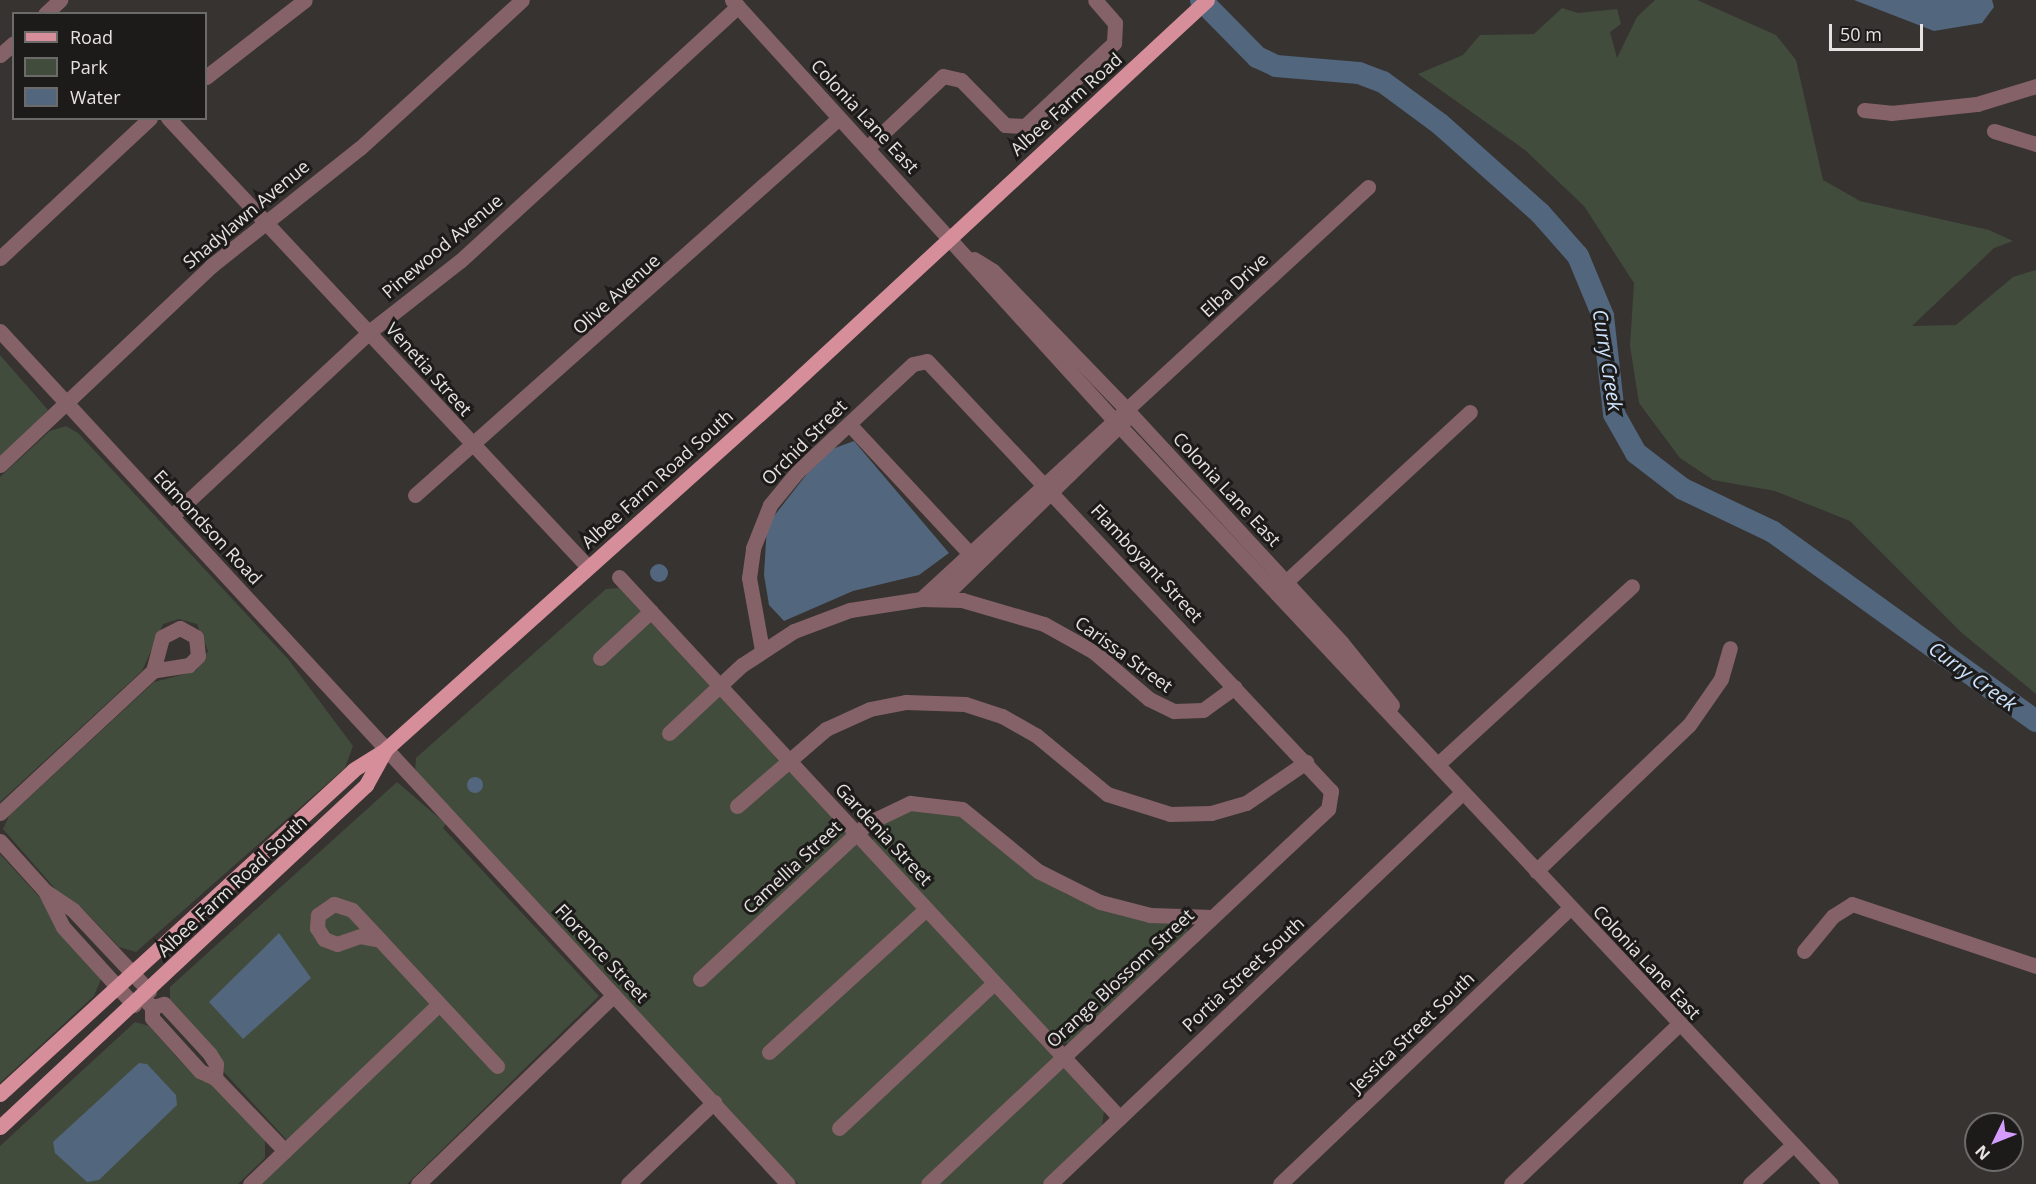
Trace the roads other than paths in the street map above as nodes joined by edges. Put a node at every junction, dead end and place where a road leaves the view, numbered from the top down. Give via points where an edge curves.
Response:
1 (305, 0) edge
2 (522, 0) edge
3 (1095, 0) edge
4 (1208, 0) edge
5 (735, 3) edge
6 (12, 45) edge
7 (0, 55) edge
8 (207, 75) edge
9 (2036, 86) edge
10 (1864, 110) dead end
11 (839, 118) junction
12 (148, 120) edge
13 (170, 120) edge
14 (1994, 131) dead end
15 (2036, 144) edge
16 (868, 147) junction
17 (1368, 187) dead end
18 (263, 220) junction
19 (951, 236) junction
20 (970, 257) junction
21 (0, 258) edge
22 (0, 331) edge
23 (369, 332) junction
24 (927, 361) joint
25 (66, 403) junction
26 (1128, 411) junction
27 (1470, 412) dead end
28 (849, 424) junction
29 (1117, 424) junction
30 (471, 444) junction
31 (0, 465) edge
32 (1049, 487) junction
33 (415, 495) dead end
34 (172, 516) junction
35 (974, 558) junction
36 (588, 567) junction
37 (619, 578) dead end
38 (1286, 582) junction
39 (1632, 586) dead end
40 (1274, 593) junction
41 (942, 598) junction
42 (921, 599) junction
43 (651, 611) junction
44 (1730, 648) dead end
45 (762, 650) junction
46 (600, 658) dead end
47 (153, 671) dead end
48 (719, 685) junction
49 (1235, 687) junction
50 (669, 733) dead end
51 (387, 749) junction
52 (788, 759) junction
53 (1306, 762) junction
54 (1438, 764) junction
55 (1463, 792) junction
56 (1333, 796) joint
57 (737, 806) dead end
58 (0, 813) edge
59 (857, 833) junction
60 (0, 841) edge
61 (1536, 871) junction
62 (45, 891) junction
63 (1570, 908) junction
64 (926, 909) junction
65 (1212, 917) junction
66 (91, 929) junction
67 (380, 940) dead end
68 (76, 942) junction
69 (1804, 951) dead end
70 (2036, 966) edge
71 (132, 973) junction
72 (700, 979) dead end
73 (994, 983) junction
74 (118, 987) junction
75 (614, 994) junction
76 (144, 1000) junction
77 (439, 1004) junction
78 (1679, 1024) junction
79 (190, 1033) junction
80 (177, 1045) junction
81 (769, 1052) dead end
82 (1064, 1057) junction
83 (497, 1066) dead end
84 (215, 1078) junction
85 (0, 1094) edge
86 (714, 1102) junction
87 (1120, 1118) junction
88 (0, 1127) edge
89 (839, 1128) dead end
90 (1794, 1144) junction
91 (285, 1151) junction
92 (250, 1184) edge
93 (418, 1184) edge
94 (628, 1184) edge
95 (788, 1184) edge
96 (928, 1184) edge
97 (1050, 1184) edge
98 (1280, 1184) edge
99 (1511, 1184) edge
100 (1750, 1184) edge
101 (1831, 1184) edge

1 - 8 street
2 - 18 street, Shadylawn Avenue via 360,148
3 - 16 street via 1115,22 1114,43 1026,126 1005,125 961,80 947,75
4 - 19 main road, Albee Farm Road
5 - 11 street, Colonia Lane East
5 - 23 street, Pinewood Avenue via 460,261
6 - 7 street
9 - 10 street via 1984,103 1891,113
11 - 16 street, Colonia Lane East
11 - 30 street, Olive Avenue via 530,398
12 - 21 street
13 - 18 street, Venetia Street
14 - 15 street
16 - 19 street, Colonia Lane East
17 - 26 street, Elba Drive
18 - 23 street, Venetia Street
18 - 25 street, Shadylawn Avenue
19 - 20 street, Colonia Lane East
19 - 36 main road, Albee Farm Road South
20 - 26 street, Colonia Lane East via 993,271
20 - 29 street, Colonia Lane East via 983,279
22 - 25 street, Edmondson Road
23 - 30 street, Venetia Street
23 - 34 street, Pinewood Avenue
24 - 28 street, Orchid Street via 914,364
24 - 32 street, Flamboyant Street
25 - 31 street, Shadylawn Avenue
25 - 34 street, Edmondson Road
26 - 29 street, Elba Drive
26 - 38 street, Colonia Lane East
27 - 38 street
28 - 35 street
28 - 45 street, Orchid Street via 788,482 758,531 749,595
29 - 32 street, Elba Drive
29 - 40 street, Colonia Lane East
30 - 33 street, Olive Avenue
30 - 36 street, Venetia Street
32 - 35 street, Elba Drive
32 - 49 street, Flamboyant Street
34 - 51 street, Edmondson Road
35 - 41 street
35 - 42 street
36 - 51 main road, Albee Farm Road South
37 - 43 street, Gardenia Street
38 - 40 street
38 - 54 street, Colonia Lane East
39 - 54 street
40 - 54 street, Colonia Lane East
41 - 42 street, Carissa Street
41 - 49 street, Carissa Street via 1006,610 1064,633 1106,660 1149,699 1174,711 1203,710
42 - 45 street, Carissa Street via 833,615
43 - 46 street
43 - 48 street, Gardenia Street
44 - 61 street via 1721,679 1689,725
45 - 48 street, Carissa Street
47 - 58 street
48 - 50 street, Carissa Street
48 - 52 street, Gardenia Street
49 - 53 street, Flamboyant Street
51 - 71 main road, Albee Farm Road South via 353,770
51 - 75 street, Florence Street
51 - 76 main road, Albee Farm Road South via 366,785
52 - 53 street via 854,714 924,701 965,704 1002,716 1037,736 1107,794 1170,814 1239,806 1278,786
52 - 57 street
52 - 59 street, Gardenia Street
53 - 56 street, Flamboyant Street
54 - 55 street, Colonia Lane East
55 - 61 street, Colonia Lane East
55 - 87 street, Portia Street South
56 - 65 street, Orange Blossom Street via 1328,809
59 - 64 street, Gardenia Street
59 - 65 street, Camellia Street via 902,805 952,806 972,815 1038,871 1091,898 1149,915
59 - 72 street, Camellia Street
60 - 62 street
61 - 63 street, Colonia Lane East
62 - 66 street
62 - 68 street
63 - 78 street, Colonia Lane East
63 - 98 street, Jessica Street South
64 - 73 street, Gardenia Street
64 - 81 street
65 - 82 street, Orange Blossom Street
66 - 68 street
66 - 71 street
67 - 77 street
68 - 74 street
69 - 70 street via 1833,916 1852,904
71 - 74 main road, Albee Farm Road South
71 - 76 street
73 - 82 street, Gardenia Street
73 - 89 street
74 - 76 street
74 - 85 main road, Albee Farm Road South
75 - 86 street, Florence Street
75 - 93 street
76 - 79 street via 164,1004
76 - 80 street via 152,1018
76 - 88 main road, Albee Farm Road South
77 - 83 street
77 - 91 street
78 - 90 street, Colonia Lane East
78 - 99 street
79 - 80 street
79 - 84 street via 216,1064
80 - 84 street via 200,1071
82 - 87 street, Gardenia Street
82 - 96 street, Orange Blossom Street
84 - 91 street
86 - 94 street
86 - 95 street, Florence Street
87 - 97 street, Portia Street South
90 - 100 street
90 - 101 street, Colonia Lane East
91 - 92 street

